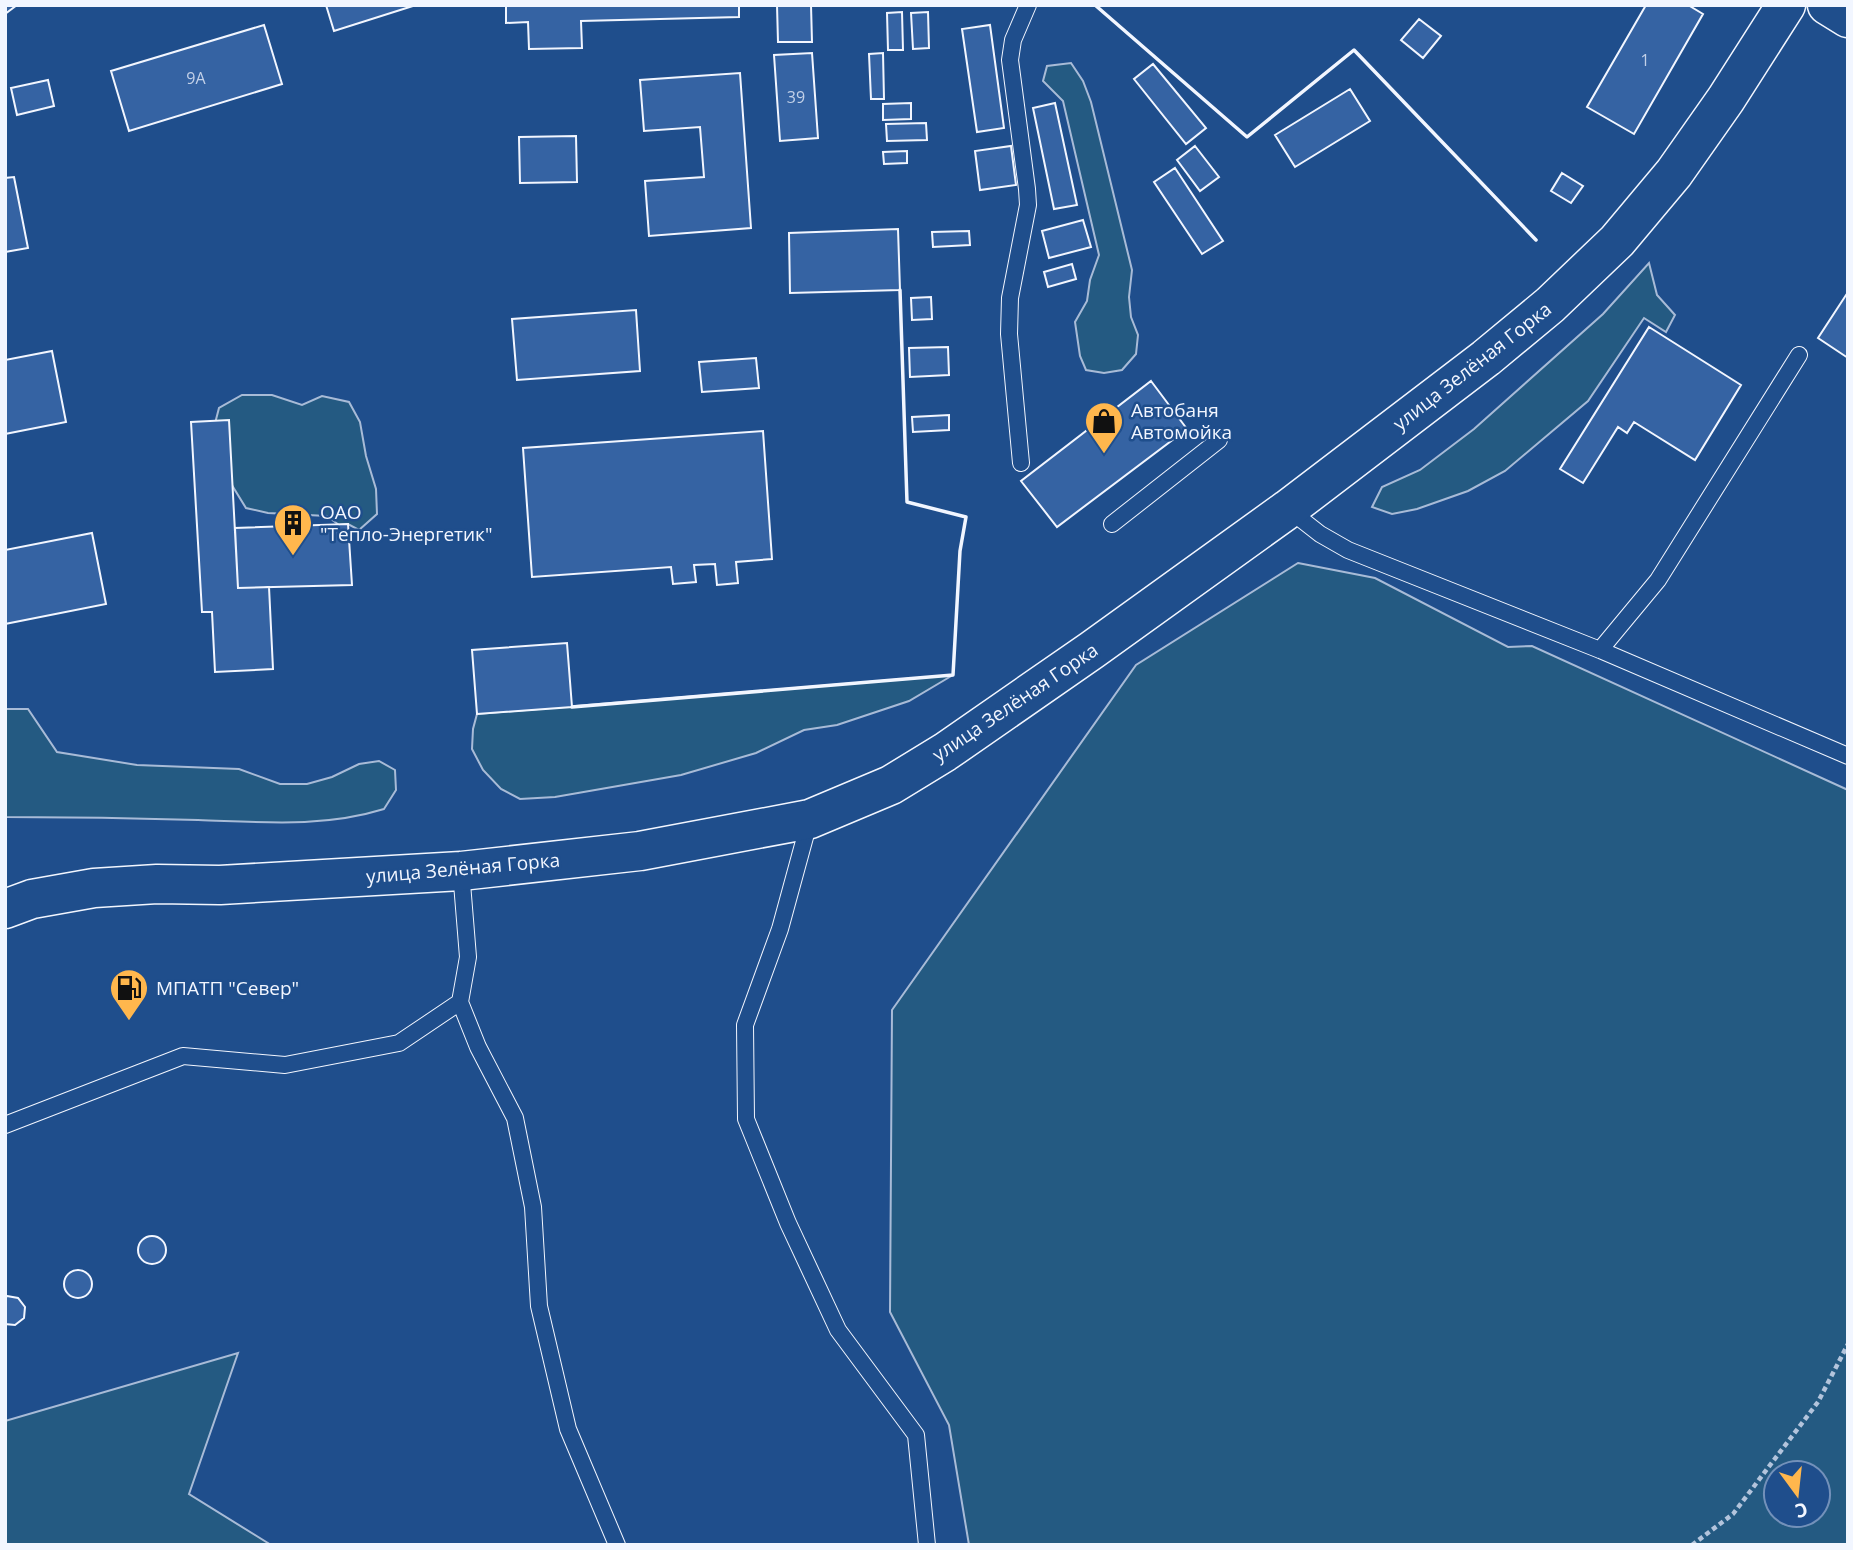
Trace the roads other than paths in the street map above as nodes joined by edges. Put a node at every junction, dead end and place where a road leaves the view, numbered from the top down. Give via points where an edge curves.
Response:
1 (1028, 5) edge
2 (1786, 5) edge
3 (1827, 5) edge
4 (1848, 19) edge
5 (1799, 355) dead end
6 (1219, 440) dead end
7 (1021, 463) dead end
8 (1288, 509) junction
9 (1112, 524) dead end
10 (1600, 650) junction
11 (1848, 756) edge
12 (810, 819) junction
13 (461, 871) junction
14 (5, 909) edge
15 (460, 1002) junction
16 (5, 1125) edge
17 (617, 1545) edge
18 (927, 1545) edge

1 - 7 lane via 1010,60 1028,197 1010,298
2 - 8 street, улица Зелёная Горка via 1674,173 1617,241 1486,358
3 - 4 street
5 - 10 lane via 1658,580
6 - 9 lane
8 - 10 lane via 1348,550
8 - 12 street, улица Зелёная Горка via 945,752 891,785
10 - 11 lane
12 - 13 street, улица Зелёная Горка via 640,851
12 - 18 lane via 780,929 745,1025 746,1119 838,1330 916,1435
13 - 14 street, улица Зелёная Горка via 94,888 32,899
13 - 15 lane via 468,957
15 - 16 lane via 400,1043 285,1065 183,1056
15 - 17 lane via 515,1118 533,1207 539,1306 568,1429

